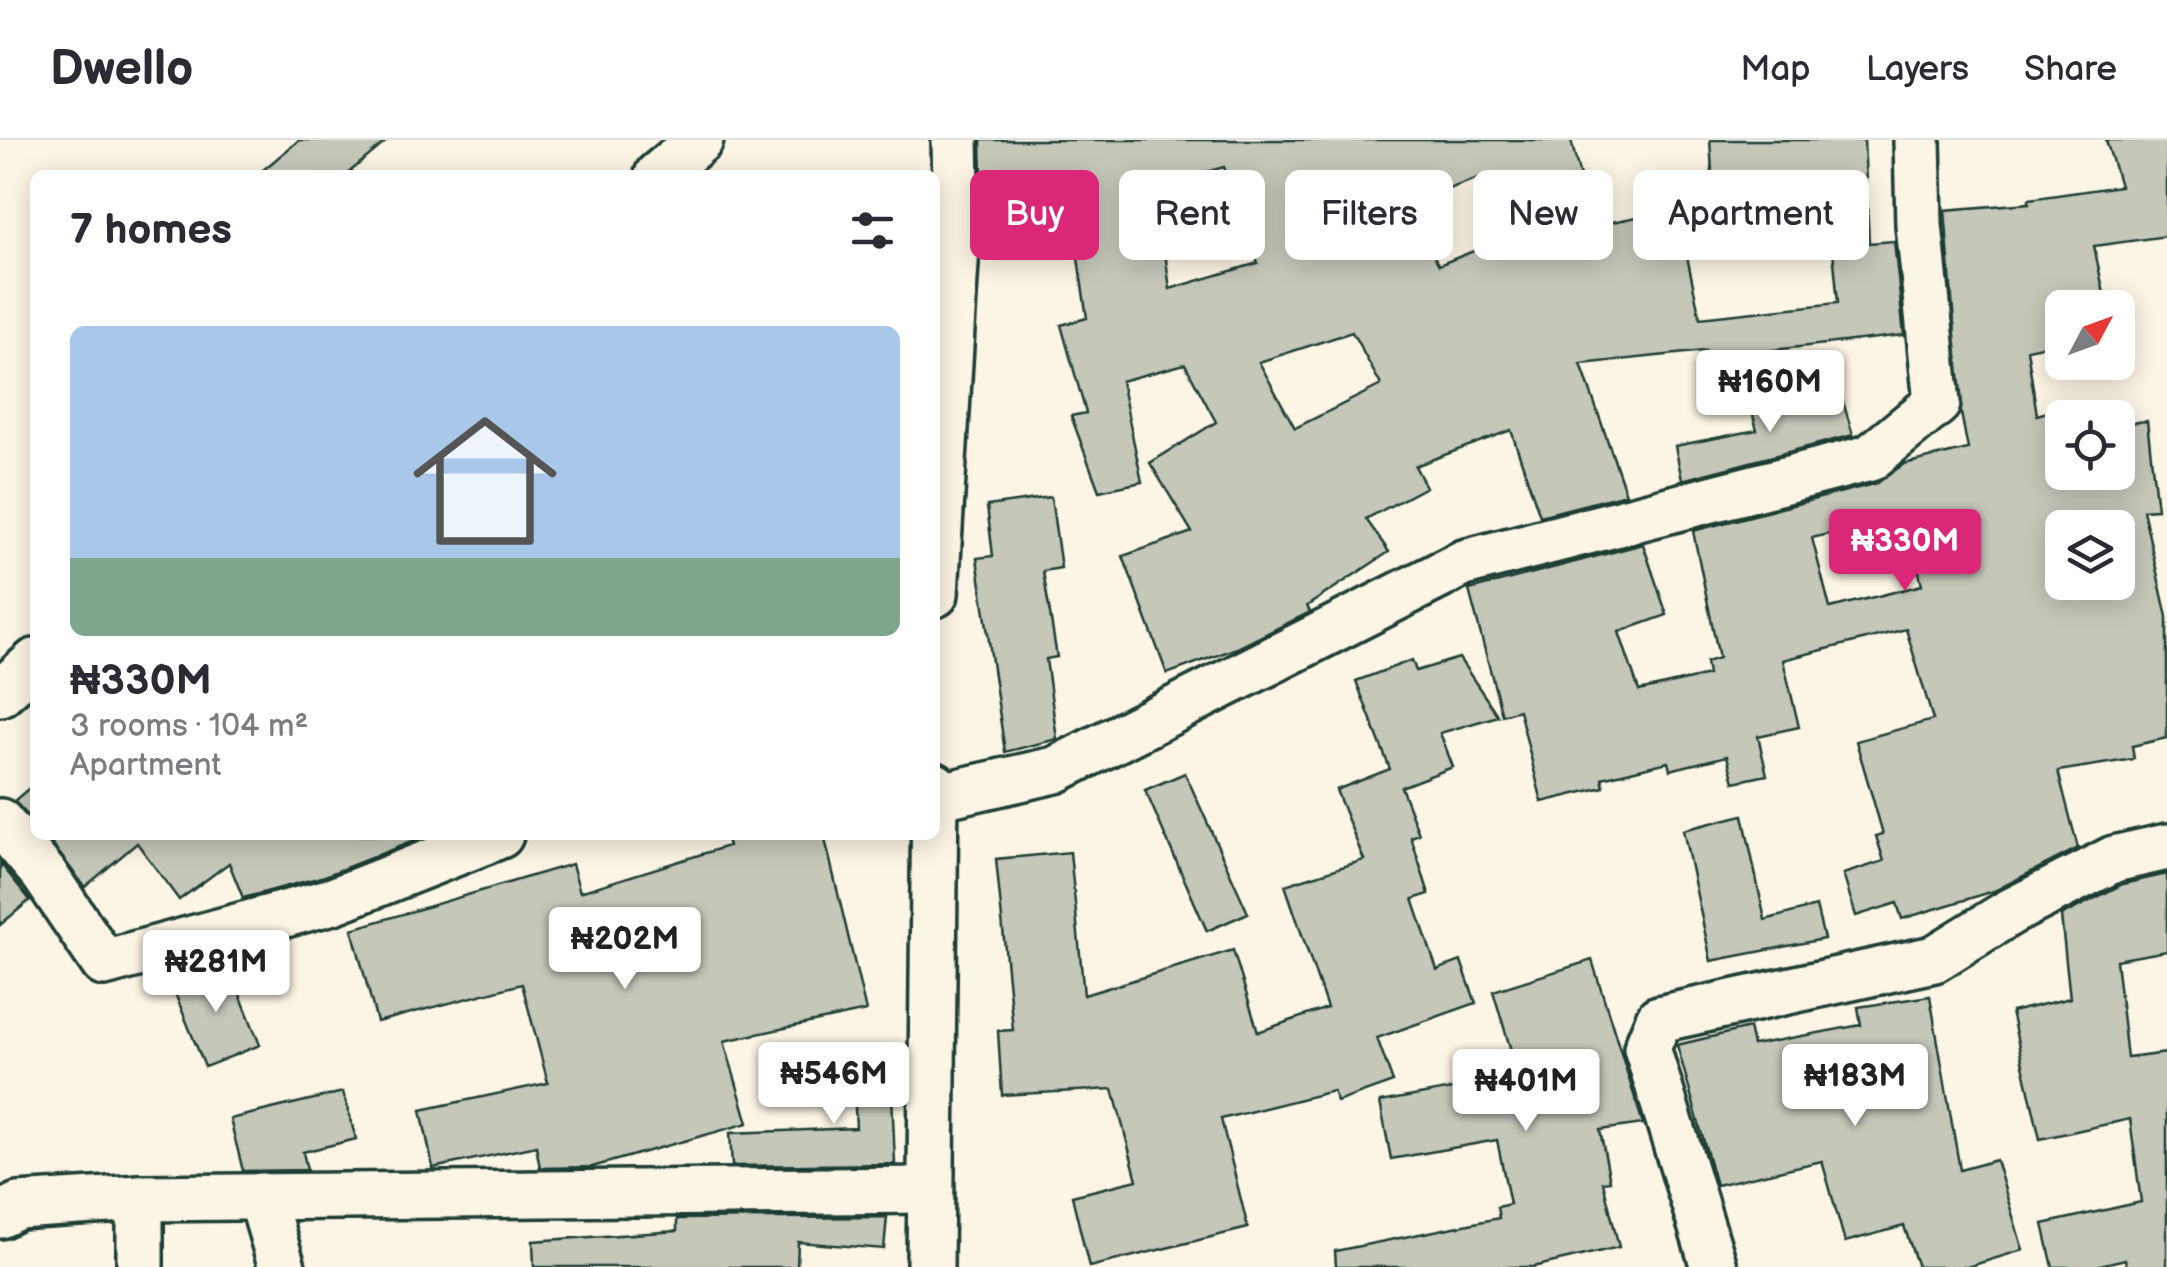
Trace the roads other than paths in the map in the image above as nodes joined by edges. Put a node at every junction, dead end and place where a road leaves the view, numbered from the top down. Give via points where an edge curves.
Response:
1 (700, 140) edge
2 (955, 140) edge
3 (1918, 140) edge
4 (664, 170) edge
5 (940, 511) edge
6 (940, 796) edge
7 (0, 822) edge
8 (487, 840) edge
9 (935, 840) edge
10 (2167, 847) edge
11 (929, 1190) junction
12 (261, 1196) junction
13 (140, 1198) junction
14 (0, 1215) edge
15 (140, 1267) edge
16 (282, 1267) edge
17 (930, 1267) edge
18 (1714, 1267) edge

1 - 4 street
2 - 5 street via 957,230
3 - 6 street via 1919,225 1937,404 1870,458 1464,563 1055,770
7 - 8 street via 104,963 333,901
9 - 11 street
10 - 18 street via 2114,859 1934,959 1659,1020 1647,1048
11 - 12 street
11 - 17 street
12 - 13 street
12 - 16 street
13 - 14 street via 18,1206
13 - 15 street

